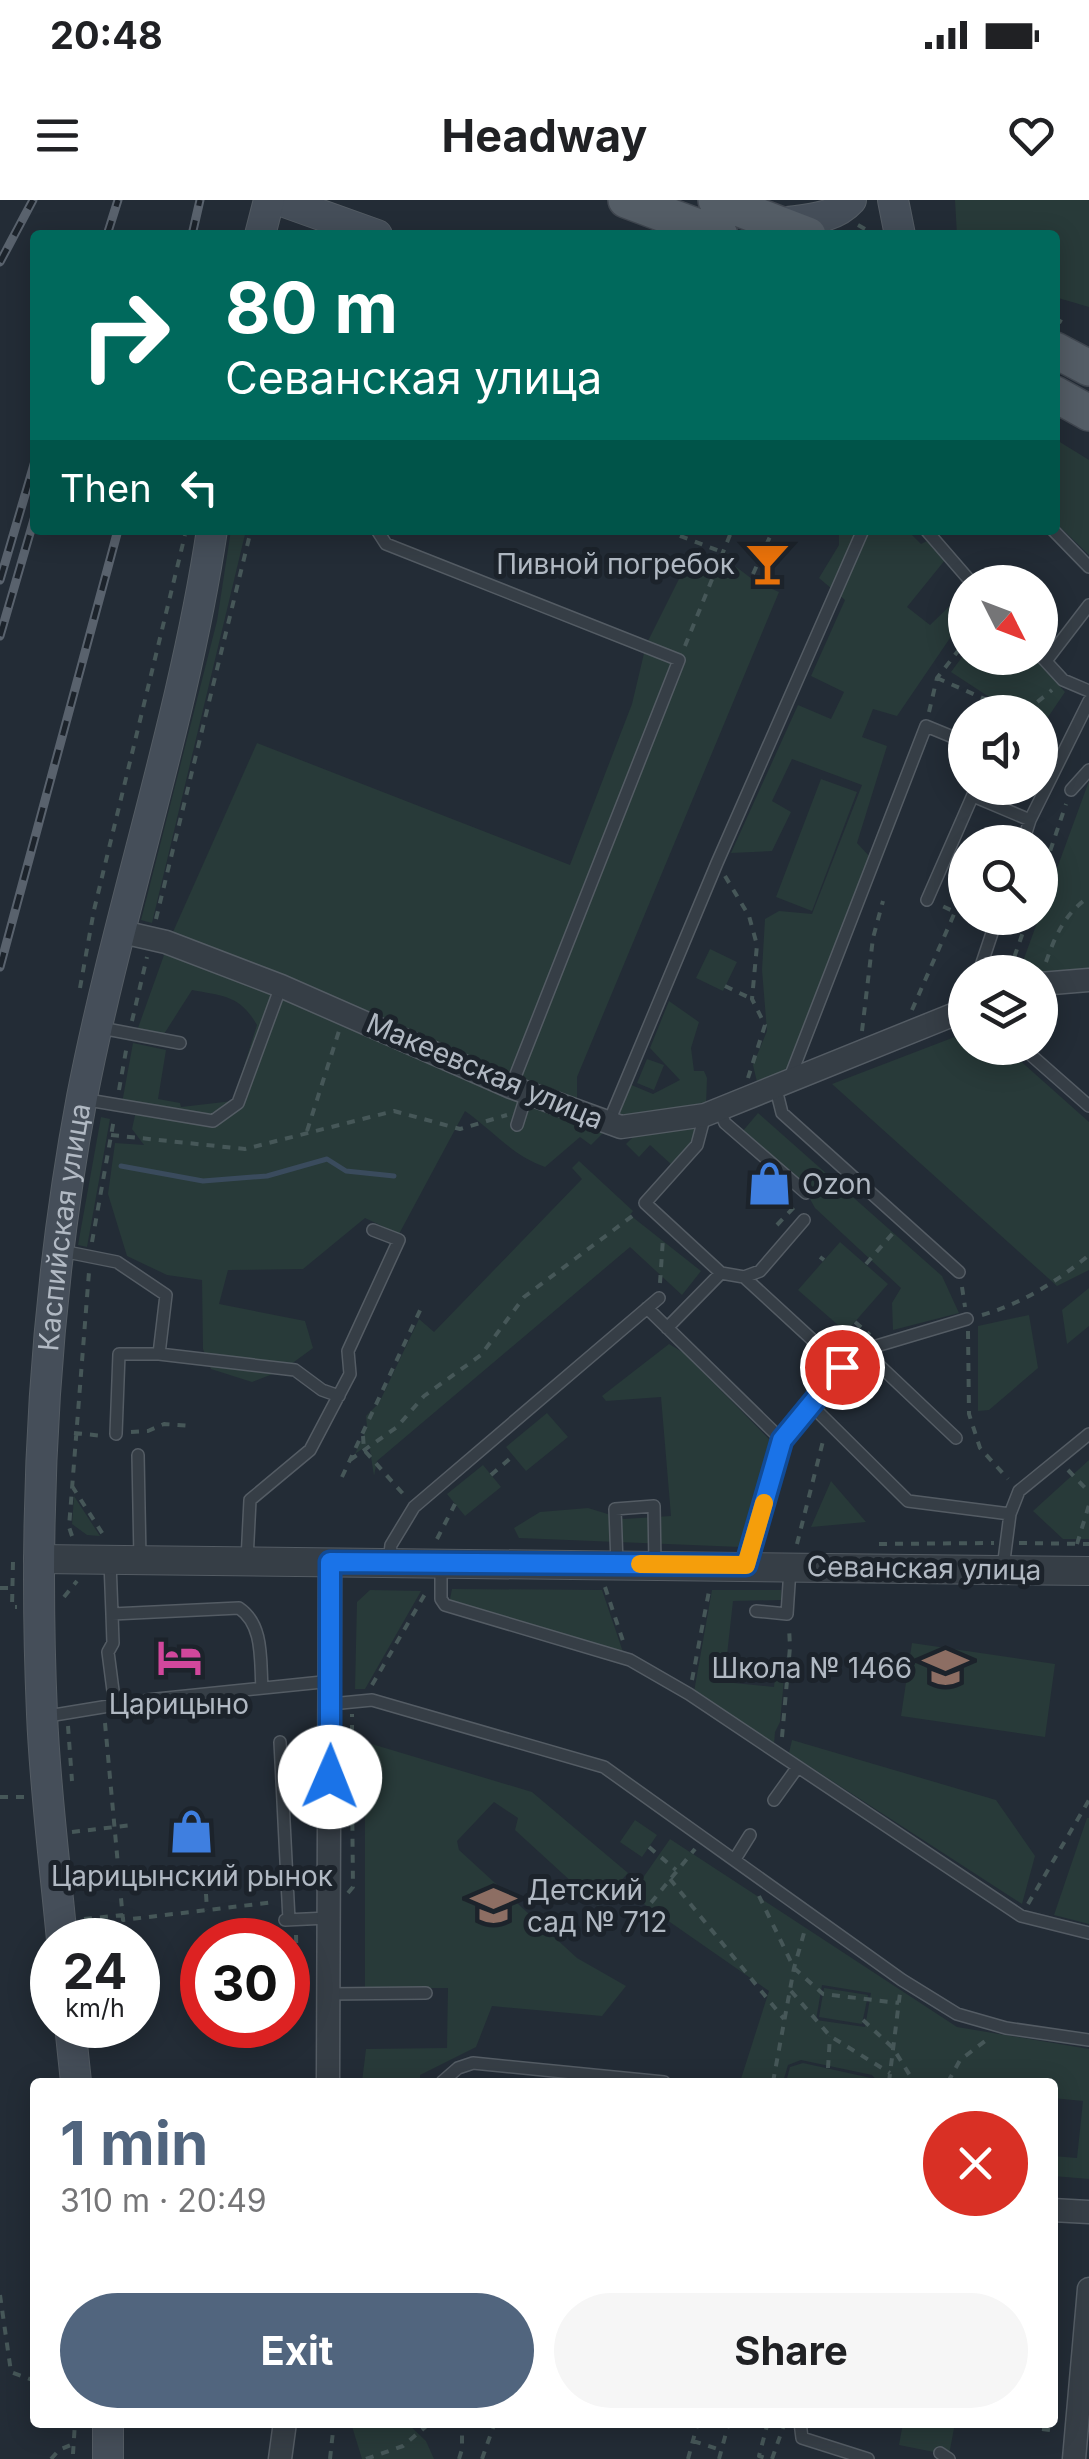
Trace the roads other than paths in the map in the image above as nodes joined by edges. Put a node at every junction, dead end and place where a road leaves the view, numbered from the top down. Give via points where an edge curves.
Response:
1 (269, 200) edge
2 (279, 200) edge
3 (626, 200) edge
4 (716, 200) edge
5 (893, 200) edge
6 (848, 209) edge
7 (794, 229) edge
8 (261, 230) edge
9 (363, 230) edge
10 (707, 230) edge
11 (899, 230) edge
12 (1060, 353) edge
13 (1089, 368) edge
14 (1060, 397) edge
15 (1089, 413) edge
16 (211, 535) edge
17 (380, 535) edge
18 (862, 535) edge
19 (930, 535) edge
20 (1057, 535) edge
21 (956, 565) edge
22 (1089, 567) edge
23 (1089, 605) edge
24 (1058, 641) edge
25 (1058, 674) edge
26 (1089, 691) edge
27 (1089, 701) edge
28 (948, 735) edge
29 (1089, 770) edge
30 (1071, 790) road end
31 (968, 805) edge
32 (1000, 805) edge
33 (1030, 820) junction
34 (1028, 825) edge
35 (927, 900) dead end
36 (118, 931) junction
37 (1058, 977) edge
38 (1089, 980) edge
39 (281, 986) junction
40 (948, 1016) edge
41 (96, 1028) junction
42 (180, 1043) dead end
43 (1042, 1065) edge
44 (782, 1083) junction
45 (519, 1090) junction
46 (82, 1099) junction
47 (1089, 1106) edge
48 (712, 1112) junction
49 (518, 1125) dead end
50 (616, 1130) junction
51 (806, 1193) dead end
52 (804, 1220) dead end
53 (373, 1230) dead end
54 (58, 1250) junction
55 (959, 1272) road end
56 (721, 1273) junction
57 (744, 1278) junction
58 (659, 1298) road end
59 (647, 1308) junction
60 (968, 1319) road end
61 (667, 1328) junction
62 (863, 1350) junction
63 (158, 1354) junction
64 (842, 1367) junction
65 (339, 1396) junction
66 (810, 1405) junction
67 (116, 1434) dead end
68 (1089, 1434) edge
69 (956, 1438) dead end
70 (782, 1440) junction
71 (138, 1455) dead end
72 (1010, 1514) junction
73 (108, 1549) junction
74 (799, 1555) junction
75 (1005, 1556) junction
76 (140, 1559) junction
77 (26, 1560) junction
78 (247, 1560) junction
79 (330, 1562) junction
80 (389, 1562) junction
81 (655, 1564) junction
82 (435, 1565) junction
83 (746, 1565) junction
84 (1089, 1571) edge
85 (611, 1575) junction
86 (756, 1612) dead end
87 (112, 1614) junction
88 (262, 1688) junction
89 (331, 1692) junction
90 (147, 1700) dead end
91 (55, 1716) junction
92 (280, 1742) dead end
93 (797, 1768) junction
94 (358, 1776) dead end
95 (330, 1777) junction
96 (774, 1800) dead end
97 (750, 1835) dead end
98 (740, 1862) junction
99 (73, 1918) edge
100 (328, 1918) junction
101 (1089, 1933) edge
102 (426, 1993) dead end
103 (328, 1994) junction
104 (1089, 2040) edge
105 (72, 2048) edge
106 (76, 2078) edge
107 (328, 2078) edge
108 (447, 2078) edge
109 (626, 2078) edge
110 (1058, 2210) edge
111 (1089, 2212) edge
112 (1089, 2288) edge
113 (1086, 2360) edge
114 (108, 2428) edge
115 (284, 2428) edge
116 (801, 2428) edge
117 (108, 2459) edge
118 (280, 2459) edge
119 (868, 2459) edge
120 (1074, 2459) edge

1 - 8 main road
2 - 9 main road
3 - 10 main road
4 - 7 main road
5 - 11 main road
6 - 7 main road
12 - 13 main road
14 - 15 main road
16 - 36 main road, Каспийская улица via 188,656
17 - 45 lane via 386,544 680,660
18 - 50 lane via 717,863
19 - 21 lane
20 - 22 lane
23 - 24 lane
25 - 26 lane
27 - 33 lane
28 - 44 lane via 926,726
29 - 30 lane
31 - 35 lane
32 - 33 lane
33 - 34 lane
36 - 39 street, Макеевская улица
36 - 41 main road, Каспийская улица
37 - 38 street
39 - 45 street, Макеевская улица via 312,991 346,1012 376,1018
39 - 46 lane via 238,1103 214,1121
40 - 44 street, Макеевская улица
41 - 42 lane
41 - 46 main road, Каспийская улица
43 - 47 lane
44 - 48 street, Макеевская улица
44 - 55 lane via 782,1113
45 - 49 lane
45 - 50 street, Макеевская улица
46 - 54 main road, Каспийская улица
48 - 50 street, Макеевская улица
48 - 51 lane
48 - 56 lane via 697,1145 645,1204
52 - 57 lane via 760,1271
53 - 65 lane via 399,1240 348,1351 350,1374
54 - 63 lane via 117,1262 166,1295
54 - 77 main road, Каспийская улица
56 - 57 lane
56 - 61 lane
57 - 64 lane
58 - 59 lane
59 - 61 lane
59 - 80 lane via 414,1508 391,1545
60 - 62 lane
61 - 70 lane
62 - 64 lane
62 - 69 lane
63 - 65 lane via 295,1370
63 - 67 lane via 119,1354
64 - 66 lane
65 - 78 lane via 310,1450 250,1500
66 - 70 lane
66 - 72 lane via 908,1500
68 - 72 lane via 1019,1491
70 - 83 lane
71 - 76 lane
72 - 75 lane
73 - 76 street, Севанская улица
73 - 77 street, Севанская улица
73 - 87 lane
74 - 75 street, Севанская улица
74 - 83 street, Севанская улица
74 - 86 lane via 788,1614
75 - 84 street, Севанская улица
76 - 78 street, Севанская улица
77 - 91 main road, Каспийская улица
78 - 79 street, Севанская улица
79 - 80 street, Севанская улица
79 - 89 street
80 - 82 street, Севанская улица
81 - 83 street, Севанская улица
81 - 85 street, Севанская улица
81 - 85 lane via 654,1506 615,1509
82 - 85 street, Севанская улица
82 - 93 lane via 445,1605 630,1660
87 - 88 lane via 239,1608 257,1629
87 - 91 lane via 113,1706
88 - 89 lane
88 - 90 lane
89 - 95 street
89 - 98 lane via 604,1767
91 - 99 main road, Каспийская улица
92 - 100 lane via 288,1920
93 - 96 lane
93 - 101 lane via 1021,1916
94 - 95 lane
95 - 100 street
97 - 98 lane
98 - 104 lane via 958,2014
100 - 103 street
102 - 103 lane
103 - 107 street
105 - 106 main road
108 - 109 lane via 472,2062
110 - 111 street
112 - 113 street
113 - 120 street
114 - 117 main road
115 - 118 street
116 - 119 lane via 802,2438

